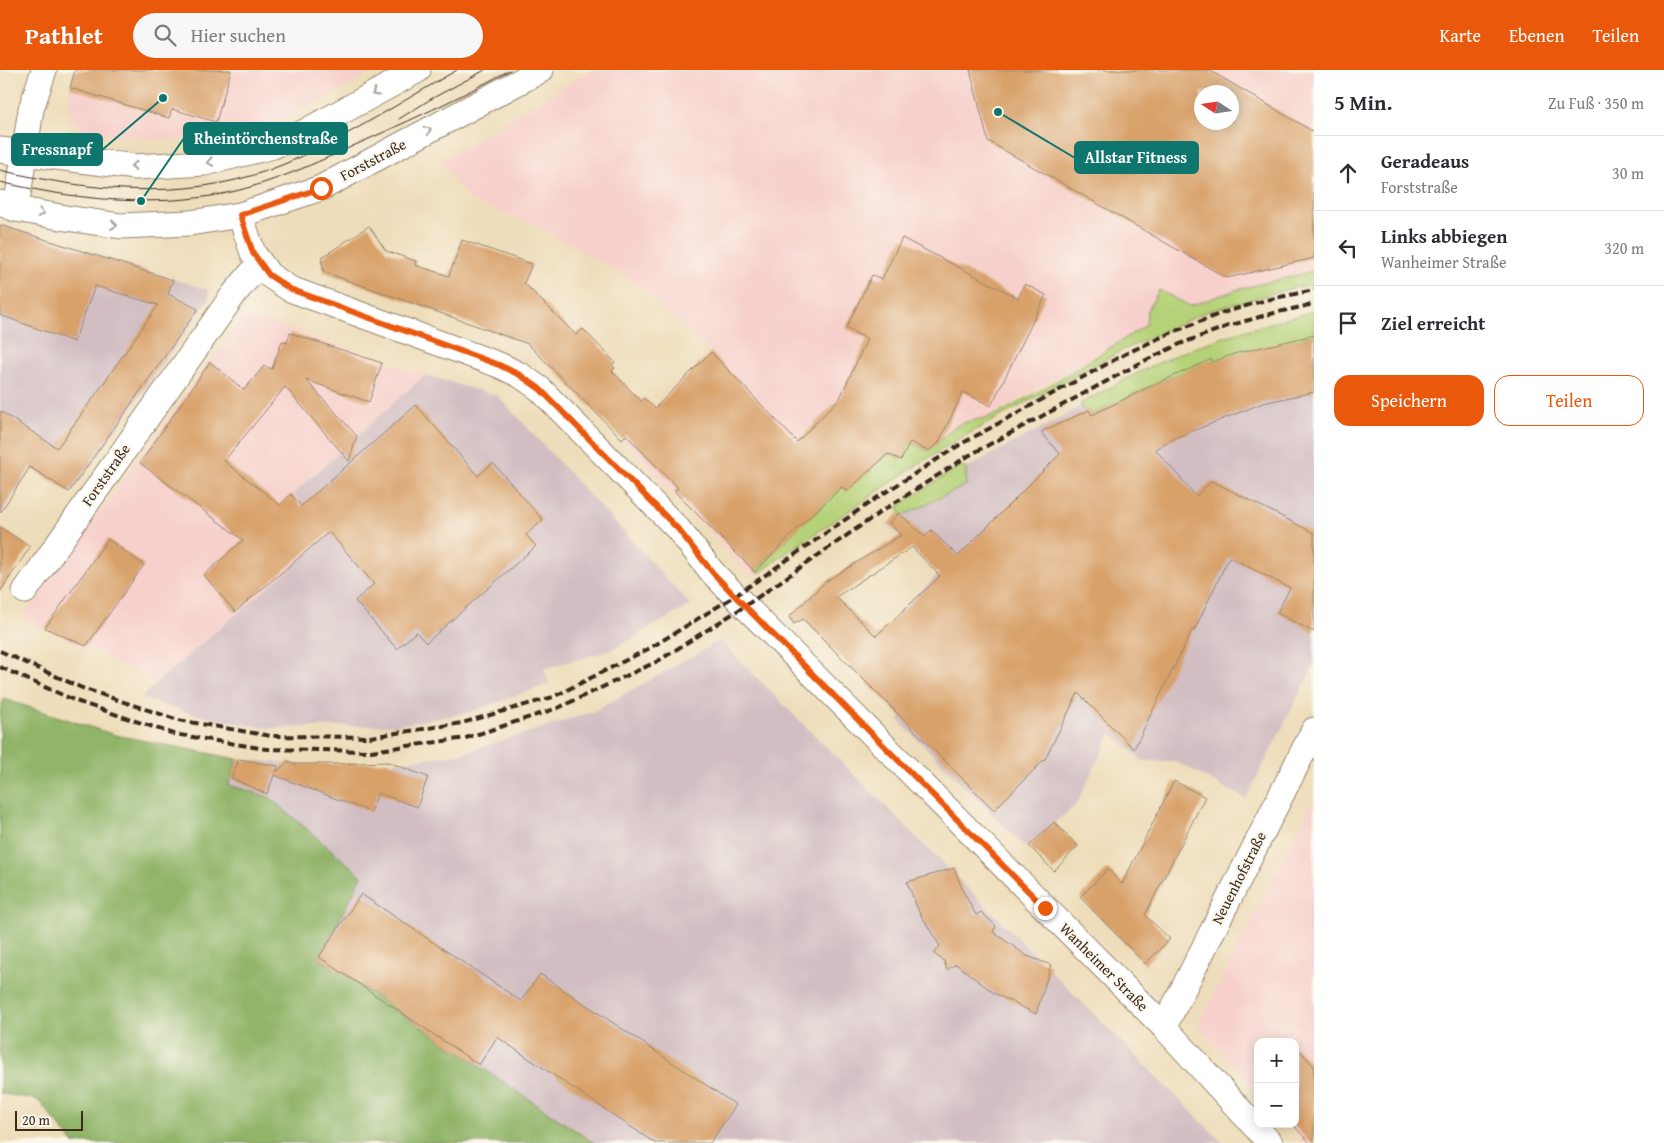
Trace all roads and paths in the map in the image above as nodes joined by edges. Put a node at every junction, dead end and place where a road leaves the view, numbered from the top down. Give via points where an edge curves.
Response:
1 (44, 70) edge
2 (418, 70) edge
3 (541, 70) edge
4 (0, 150) edge
5 (24, 153) junction
6 (8, 206) edge
7 (240, 215) junction
8 (260, 263) junction
9 (25, 591) dead end
10 (1314, 730) edge
11 (1164, 1026) junction
12 (1270, 1143) edge

1 - 5 street via 31,109
2 -> 5 street via 299,135 273,146 205,163 136,167
7 -> 3 street, Forststraße via 321,188
4 - 5 street
5 - 6 street
6 -> 7 street, Forststraße via 121,226 190,223
7 - 8 street, Wanheimer Straße via 251,248
8 - 9 street, Forststraße via 234,294
8 - 11 street, Wanheimer Straße via 269,275 290,289 499,365 540,389 678,529 745,606
10 - 11 street, Neuenhofstraße
11 - 12 street, Wanheimer Straße

